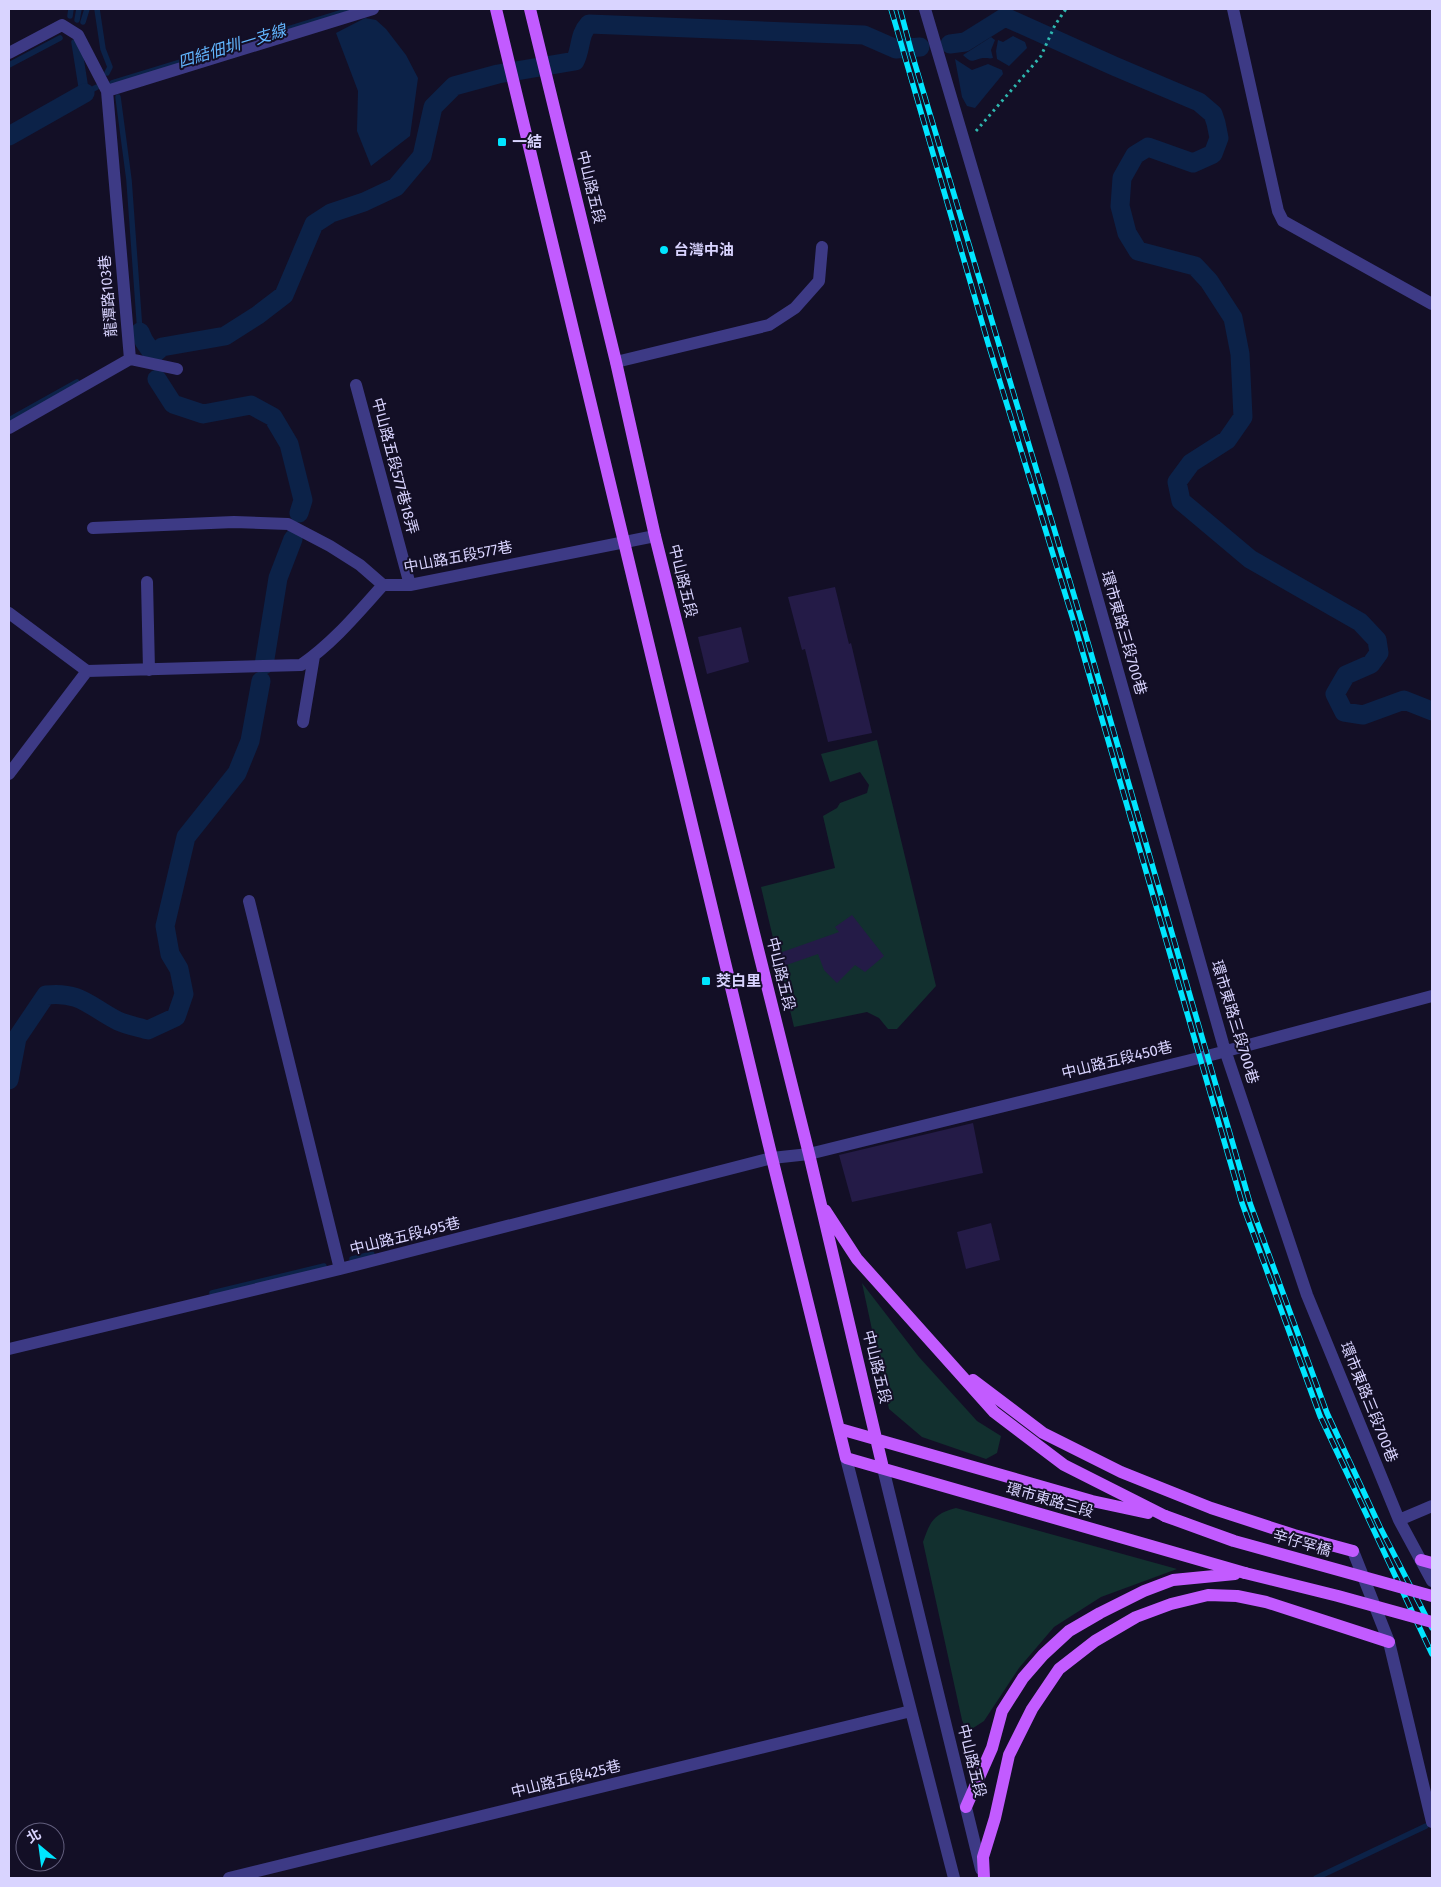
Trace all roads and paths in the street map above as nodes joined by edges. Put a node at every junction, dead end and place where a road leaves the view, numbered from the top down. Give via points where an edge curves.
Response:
1 (374, 9) edge
2 (496, 9) edge
3 (530, 9) edge
4 (924, 9) edge
5 (1066, 9) edge
6 (1233, 9) edge
7 (9, 54) edge
8 (107, 91) junction
9 (972, 135) dead end
10 (822, 247) dead end
11 (1432, 304) edge
12 (130, 359) junction
13 (616, 362) junction
14 (177, 369) dead end
15 (356, 385) dead end
16 (9, 428) edge
17 (93, 528) dead end
18 (655, 536) junction
19 (624, 541) junction
20 (146, 582) dead end
21 (410, 584) junction
22 (384, 586) junction
23 (9, 614) edge
24 (314, 656) junction
25 (149, 670) junction
26 (87, 671) junction
27 (303, 722) dead end
28 (9, 774) edge
29 (249, 901) dead end
30 (1432, 996) edge
31 (1225, 1051) junction
32 (809, 1154) junction
33 (772, 1158) junction
34 (820, 1203) junction
35 (340, 1269) junction
36 (9, 1349) edge
37 (952, 1364) junction
38 (840, 1429) junction
39 (878, 1441) junction
40 (846, 1458) junction
41 (884, 1468) junction
42 (1432, 1506) edge
43 (1165, 1516) junction
44 (1400, 1520) junction
45 (1353, 1551) joint
46 (1426, 1561) edge
47 (1245, 1573) junction
48 (1432, 1581) edge
49 (1432, 1596) edge
50 (1432, 1622) edge
51 (1389, 1642) junction
52 (912, 1711) junction
53 (966, 1806) junction
54 (1432, 1822) edge
55 (229, 1878) edge
56 (954, 1878) edge
57 (984, 1878) edge

1 - 8 street
2 - 19 main road
3 - 13 main road, 中山路五段
4 - 31 street, 環市東路三段700巷 via 1063,477
5 - 9 path via 1041,56
6 - 11 street via 1278,212 1283,221
7 - 8 street via 62,25 78,35
8 - 12 street, 龍潭路103巷
10 - 13 street via 819,281 796,308 769,325
12 - 14 street
12 - 16 street
13 - 18 main road, 中山路五段
15 - 21 street, 中山路五段577巷18弄
17 - 22 street via 234,522 288,524 360,565
18 - 19 street, 中山路五段577巷
18 - 32 main road, 中山路五段
19 - 21 street, 中山路五段577巷
19 - 33 main road
20 - 25 street
21 - 22 street, 中山路五段577巷
22 - 24 street
23 - 26 street
24 - 25 street via 301,665
24 - 27 street
25 - 26 street
26 - 28 street
29 - 35 street
30 - 31 street, 中山路五段450巷
31 - 32 street, 中山路五段450巷
31 - 44 street, 環市東路三段700巷 via 1307,1294
32 - 33 street, 中山路五段495巷
32 - 34 main road, 中山路五段
33 - 35 street, 中山路五段495巷
33 - 38 main road
34 - 37 main road via 857,1259
34 - 39 main road, 中山路五段
35 - 36 street, 中山路五段495巷
37 - 43 main road via 994,1412 1064,1465
37 - 45 main road via 1043,1433 1122,1472 1211,1508
38 - 39 main road, 環市東路三段
38 - 40 main road
39 - 41 main road, 中山路五段
39 - 43 main road, 環市東路三段 via 1092,1502
40 - 41 main road, 環市東路三段
40 - 52 street
41 - 47 main road, 環市東路三段
41 - 53 street, 中山路五段
42 - 44 street
43 - 49 main road, 辛仔罕橋, bridge via 1234,1541
44 - 46 street, 環市東路三段700巷
45 - 51 street
46 - 48 street, 環市東路三段700巷
47 - 50 main road, bridge
47 - 53 main road via 1174,1580 1144,1591 1069,1631 1023,1678 1002,1711 992,1748
51 - 54 street
51 - 57 main road via 1266,1602 1237,1596 1208,1595 1136,1617 1095,1641 1059,1669 1032,1709 1009,1755 995,1818 982,1857
52 - 55 street, 中山路五段425巷
52 - 56 street
53 - 57 street, 中山路五段

